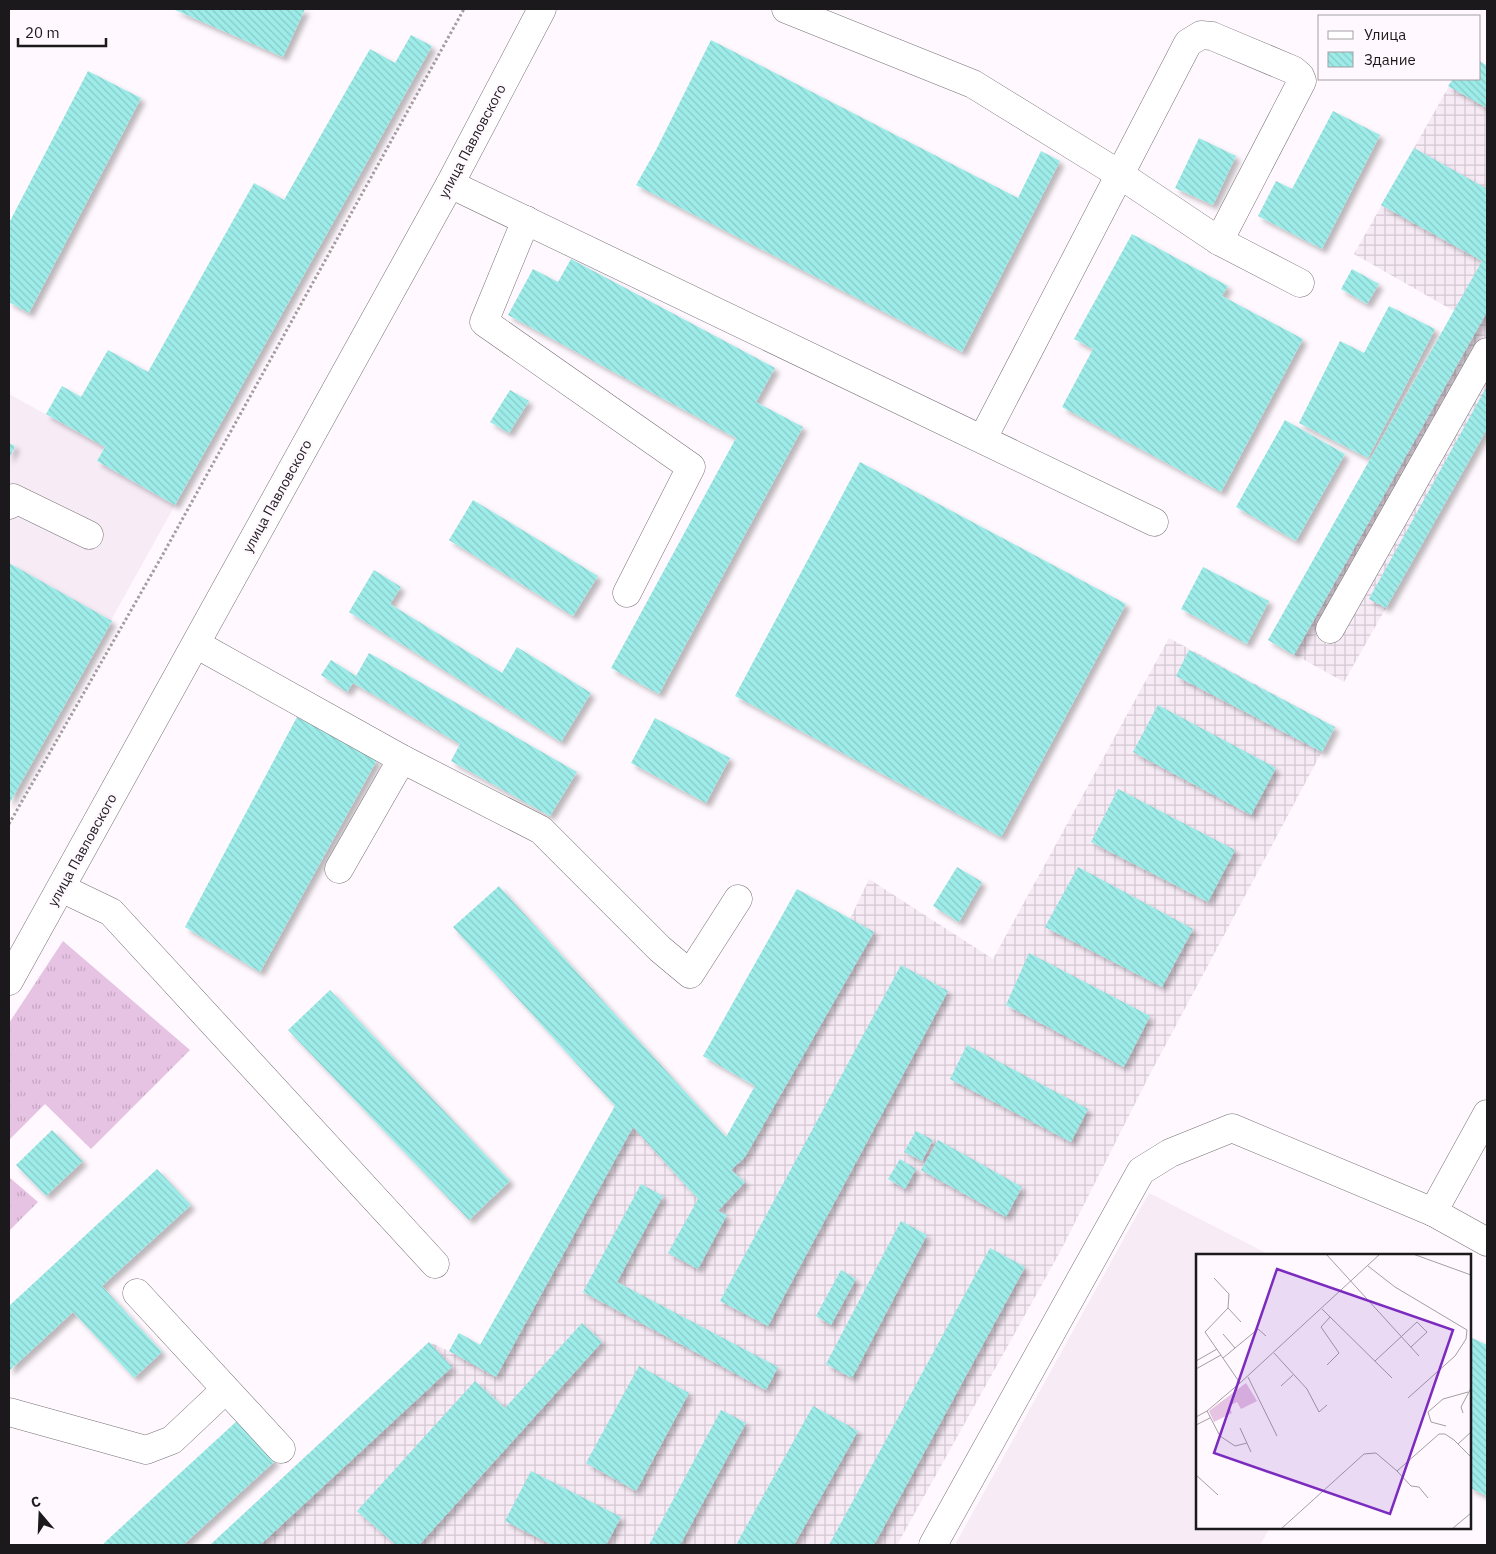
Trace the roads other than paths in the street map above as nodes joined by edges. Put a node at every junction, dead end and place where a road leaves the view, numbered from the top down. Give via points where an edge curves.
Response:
1 (542, 9) edge
2 (786, 9) edge
3 (1119, 174) junction
4 (450, 184) junction
5 (526, 220) junction
6 (1220, 241) junction
7 (1300, 283) dead end
8 (1487, 352) edge
9 (983, 438) junction
10 (9, 504) edge
11 (1154, 522) dead end
12 (90, 535) dead end
13 (628, 593) dead end
14 (1330, 629) dead end
15 (196, 644) junction
16 (402, 759) junction
17 (338, 869) dead end
18 (61, 888) junction
19 (738, 899) dead end
20 (13, 963) edge
21 (1487, 1114) edge
22 (1433, 1212) junction
23 (1487, 1242) edge
24 (435, 1264) dead end
25 (137, 1292) dead end
26 (225, 1390) junction
27 (9, 1412) edge
28 (281, 1449) dead end
29 (933, 1545) edge

1 - 4 street, улица Павловского
2 - 3 street via 973,84
3 - 6 street
3 - 6 street via 1188,43 1201,36 1212,36 1293,70 1302,81
3 - 9 street
4 - 5 street
4 - 15 street, улица Павловского
5 - 9 street
5 - 13 street via 484,322 691,467
6 - 7 street
8 - 14 street
9 - 11 street
10 - 12 street via 13,498
15 - 16 street
15 - 18 street, улица Павловского
16 - 17 street
16 - 19 street via 541,830 690,974
18 - 20 street, улица Павловского
18 - 24 street via 111,912
21 - 22 street
22 - 23 street
22 - 29 street via 1232,1128 1170,1153 1141,1171
25 - 26 street
26 - 27 street via 172,1440 146,1450
26 - 28 street

